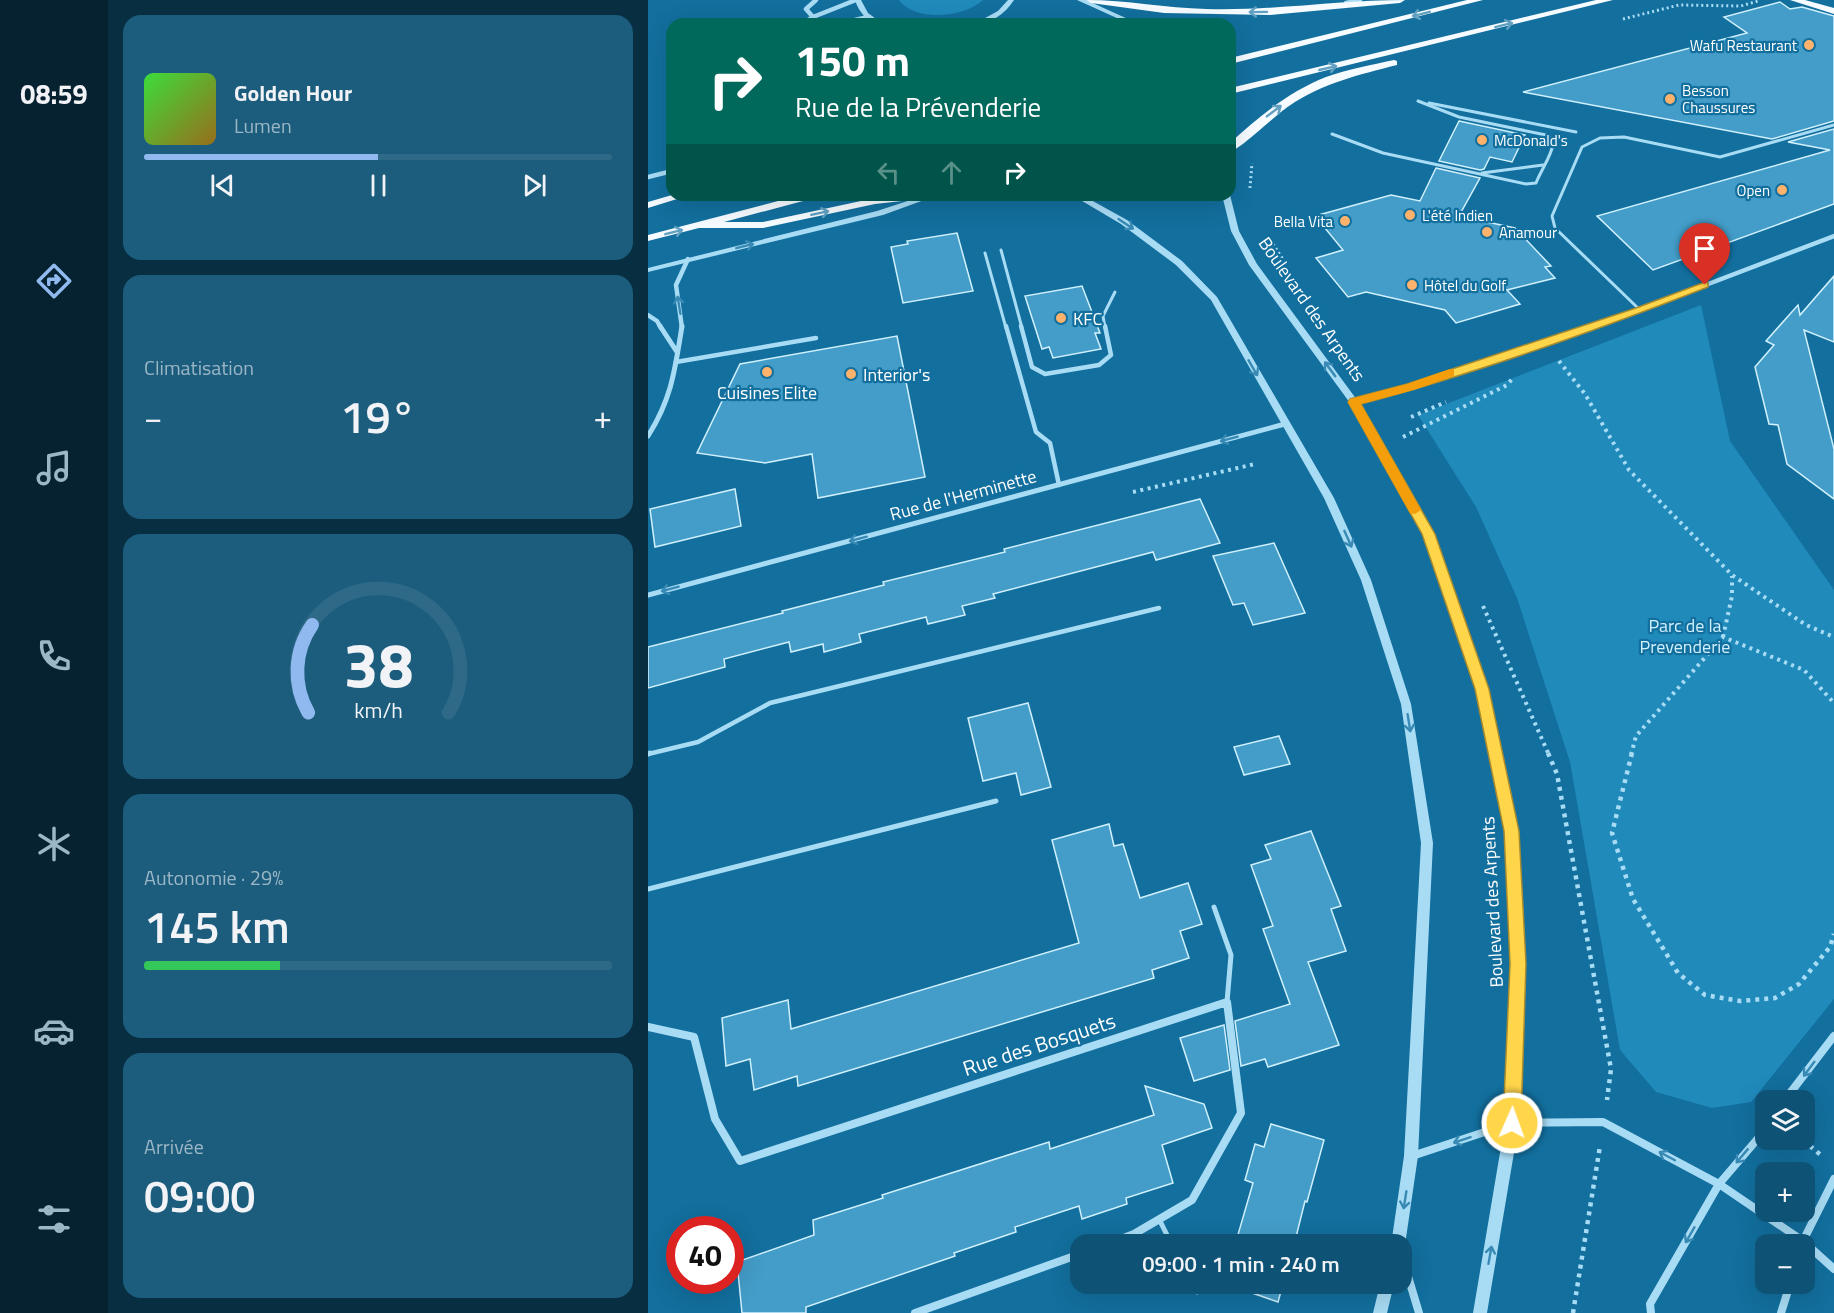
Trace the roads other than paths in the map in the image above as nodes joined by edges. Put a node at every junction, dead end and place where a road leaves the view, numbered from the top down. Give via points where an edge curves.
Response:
1 (816, 0) edge
2 (857, 0) edge
3 (1011, 0) edge
4 (1080, 0) edge
5 (1091, 0) edge
6 (1360, 0) edge
7 (1400, 0) edge
8 (1478, 0) edge
9 (1608, 0) edge
10 (1794, 0) edge
11 (1337, 5) junction
12 (1834, 11) edge
13 (813, 17) joint
14 (868, 17) joint
15 (864, 18) edge
16 (990, 18) edge
17 (1122, 18) edge
18 (1407, 49) junction
19 (1236, 59) edge
20 (1236, 90) edge
21 (1834, 125) edge
22 (1576, 132) dead end
23 (1332, 134) dead end
24 (1236, 144) edge
25 (1543, 165) junction
26 (666, 172) edge
27 (1476, 173) junction
28 (648, 177) edge
29 (666, 200) edge
30 (791, 201) edge
31 (875, 201) edge
32 (916, 201) edge
33 (1087, 201) edge
34 (1227, 201) edge
35 (648, 205) edge
36 (699, 225) junction
37 (1834, 236) edge
38 (648, 238) edge
39 (1001, 250) dead end
40 (985, 253) dead end
41 (688, 259) junction
42 (648, 270) edge
43 (1115, 292) dead end
44 (1640, 310) junction
45 (648, 315) edge
46 (816, 338) dead end
47 (677, 352) junction
48 (676, 362) junction
49 (1354, 402) junction
50 (1285, 424) junction
51 (648, 436) edge
52 (1059, 485) junction
53 (648, 595) edge
54 (1159, 608) dead end
55 (648, 754) edge
56 (996, 801) dead end
57 (648, 890) edge
58 (1214, 907) dead end
59 (1227, 1002) junction
60 (648, 1027) edge
61 (1834, 1036) edge
62 (1792, 1090) edge
63 (1512, 1123) junction
64 (1755, 1142) edge
65 (1411, 1156) junction
66 (1834, 1179) edge
67 (1719, 1184) junction
68 (1159, 1219) junction
69 (1134, 1234) edge
70 (1166, 1234) edge
71 (1401, 1234) edge
72 (1789, 1234) edge
73 (1806, 1234) edge
74 (1815, 1254) edge
75 (1070, 1258) edge
76 (1834, 1269) edge
77 (1412, 1290) edge
78 (1385, 1294) edge
79 (1787, 1294) edge
80 (915, 1313) edge
81 (1380, 1313) edge
82 (1419, 1313) edge
83 (1480, 1313) edge
84 (1651, 1313) edge
85 (1781, 1313) edge

1 - 13 street via 806,9
2 - 13 street
2 - 14 street
3 - 16 street
4 - 17 street
11 -> 5 main road via 1270,12 1206,12
6 - 11 street
7 - 11 main road
8 -> 19 main road
18 -> 9 main road
10 - 12 main road
14 - 15 street
20 -> 18 main road
24 -> 18 main road via 1286,102 1323,82 1397,62
21 - 44 lane via 1720,157 1624,137 1600,138 1582,147 1552,216 1555,228
22 - 25 lane via 1418,101 1459,117 1546,135 1554,140 1554,147
23 - 27 lane via 1383,153
25 - 27 lane
25 - 27 lane via 1536,183 1530,184
26 - 28 street
29 - 35 main road
30 - 36 main road
36 -> 31 main road via 764,225
41 -> 32 street
33 -> 50 street via 1124,222 1170,256 1214,299
49 -> 34 street, Boulevard des Arpents via 1253,265 1234,231
38 -> 36 main road
37 - 44 street
39 - 43 lane via 1032,367 1046,374 1099,365 1111,355 1102,316
40 - 52 lane via 1036,432 1050,443
41 - 42 street
47 -> 41 street via 682,325 676,285
44 - 49 street
45 - 47 street via 657,321
46 - 48 lane
47 - 48 street
48 - 51 street via 671,391
49 - 63 street, Boulevard des Arpents via 1428,534 1482,689 1511,831 1518,964
50 -> 52 street, Rue de l'Herminette
50 -> 65 street via 1329,498 1366,580 1406,704 1427,843
52 -> 53 street, Rue de l'Herminette
54 - 55 lane via 771,703 698,742
56 - 57 lane
58 - 59 lane via 1231,956
59 - 60 street, Rue des Bosquets via 740,1161 715,1119 694,1037
59 - 68 street via 1241,1113 1192,1200
61 -> 62 street
63 -> 65 street
67 -> 63 street via 1604,1122
83 -> 63 street, Boulevard des Arpents
64 -> 67 street
65 -> 71 street
66 - 73 street
67 - 72 street
67 -> 84 street via 1650,1304
68 - 69 street
68 - 70 lane
74 - 76 street
75 - 80 street
77 - 82 street
78 - 81 street
79 - 85 street

